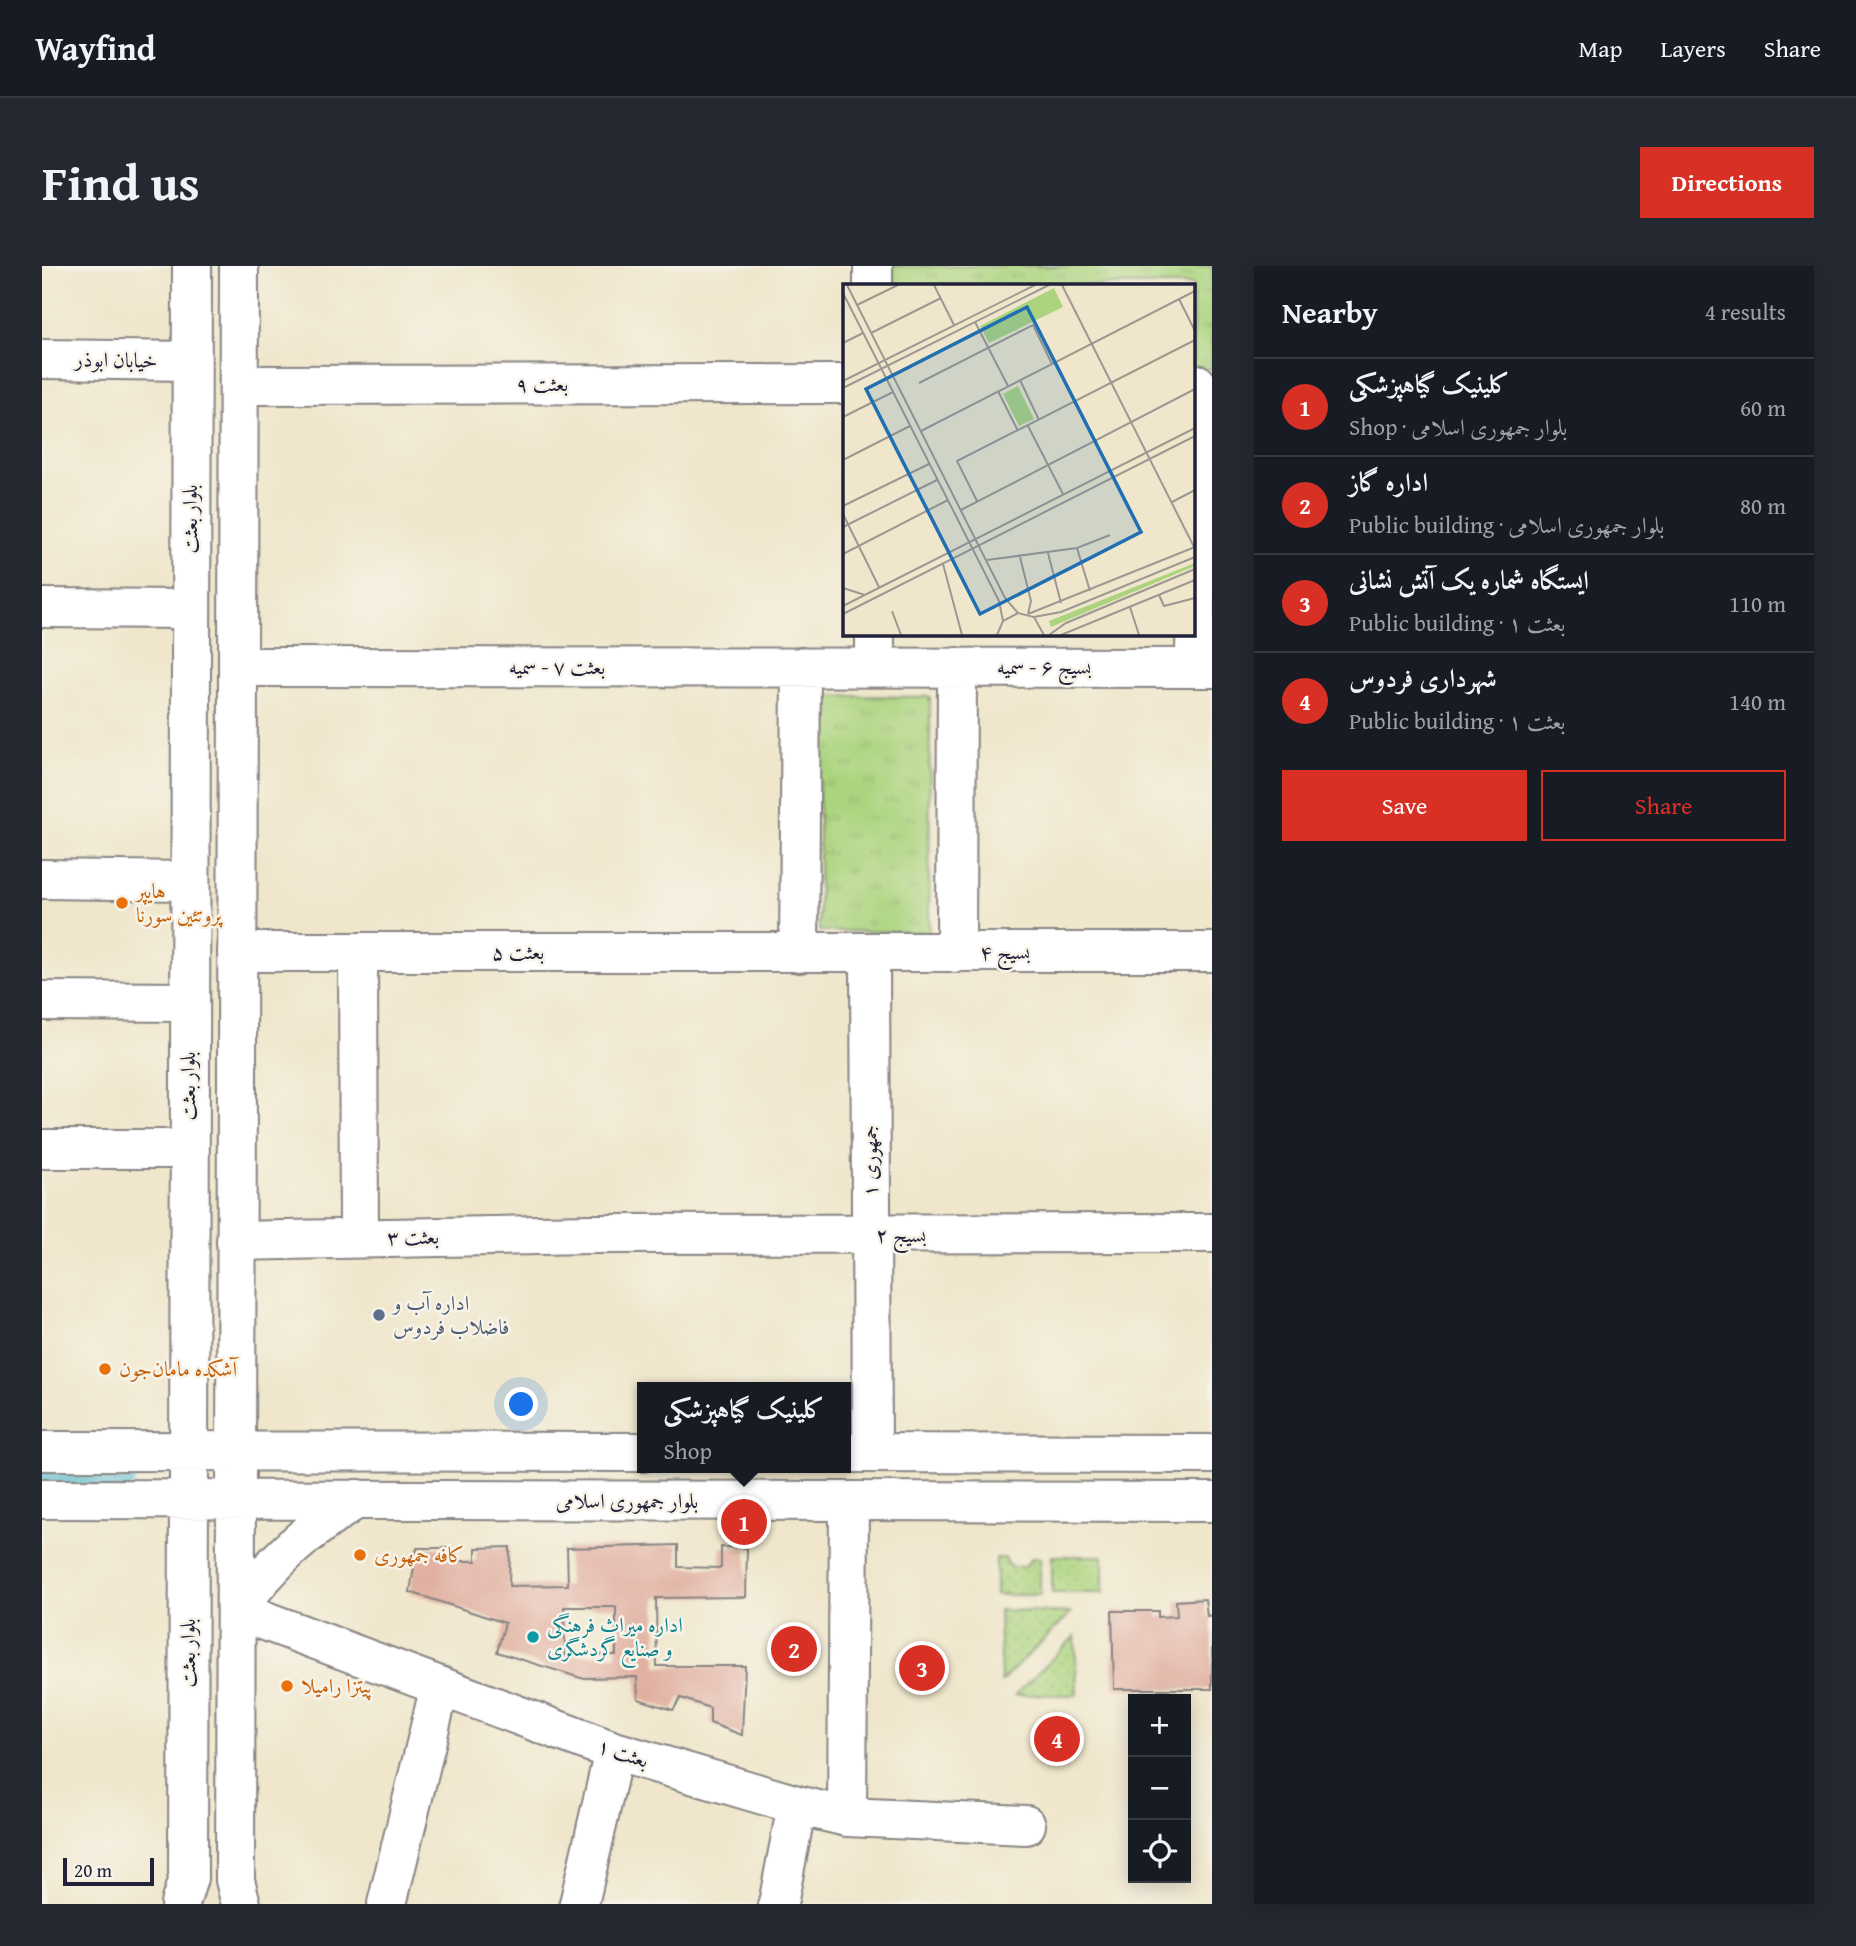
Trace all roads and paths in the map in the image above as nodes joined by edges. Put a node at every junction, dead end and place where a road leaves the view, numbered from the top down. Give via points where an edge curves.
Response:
1 (192, 266) edge
2 (239, 266) edge
3 (873, 266) edge
4 (873, 284) edge
5 (42, 359) edge
6 (191, 361) junction
7 (843, 384) edge
8 (1200, 384) edge
9 (239, 385) junction
10 (42, 608) edge
11 (190, 609) junction
12 (875, 650) edge
13 (238, 667) junction
14 (800, 667) junction
15 (957, 667) junction
16 (1204, 668) edge
17 (42, 879) edge
18 (189, 881) junction
19 (237, 952) junction
20 (358, 952) junction
21 (1212, 952) edge
22 (799, 953) junction
23 (870, 953) junction
24 (956, 953) junction
25 (42, 1000) edge
26 (188, 1002) junction
27 (42, 1149) edge
28 (188, 1149) junction
29 (1212, 1233) edge
30 (591, 1234) joint
31 (870, 1235) junction
32 (359, 1238) junction
33 (236, 1241) junction
34 (235, 1450) junction
35 (42, 1451) edge
36 (187, 1452) junction
37 (637, 1452) edge
38 (859, 1453) edge
39 (1212, 1454) edge
40 (236, 1498) junction
41 (42, 1499) edge
42 (357, 1499) junction
43 (188, 1500) junction
44 (849, 1502) junction
45 (1212, 1502) edge
46 (236, 1610) junction
47 (440, 1686) junction
48 (614, 1751) junction
49 (797, 1805) junction
50 (847, 1817) junction
51 (1026, 1825) dead end
52 (180, 1904) edge
53 (241, 1904) edge
54 (387, 1904) edge
55 (579, 1904) edge
56 (778, 1904) edge

1 - 6 street, بلوار بعثت
2 - 9 street
3 - 4 street
5 - 6 street, خیابان ابوذر
6 - 11 street, بلوار بعثت
7 - 9 street, بعثت ۹
8 - 16 street
9 - 13 street
10 - 11 street
11 - 18 street, بلوار بعثت
12 - 14 street, بعثت ۷ - سمیه
12 - 15 street, بسیج ۶ - سمیه
13 - 14 street, بعثت ۷ - سمیه
13 - 19 street
14 - 22 street
15 - 16 street, بسیج ۶ - سمیه
15 - 24 street
17 - 18 street
18 - 26 street, بلوار بعثت
19 - 20 street, بعثت ۵
19 - 33 street
20 - 22 street, بعثت ۵
20 - 32 street
21 - 24 street, بسیج ۴
22 - 23 street, بسیج ۴
23 - 24 street, بسیج ۴
23 - 31 street, جمهوری ۱
25 - 26 street
26 - 28 street, بلوار بعثت
27 - 28 street
28 - 36 street, بلوار بعثت
29 - 31 street, بسیج ۲
30 - 31 street, بسیج ۲
30 - 32 street, بعثت ۳
31 - 38 street, جمهوری ۱
32 - 33 street, بعثت ۳
33 - 34 street
34 - 36 street
34 - 37 street
34 - 40 street
35 - 36 street
36 - 43 street, بلوار بعثت
38 - 39 street
40 - 42 street, بلوار جمهوری اسلامی
40 - 43 street, بلوار جمهوری اسلامی
40 - 46 street
41 - 43 street, بلوار جمهوری اسلامی
42 - 44 street, بلوار جمهوری اسلامی
42 - 46 street via 312,1528 270,1566
43 - 52 street, بلوار بعثت via 188,1878
44 - 45 street, بلوار جمهوری اسلامی
44 - 50 street
46 - 47 street, بعثت ۱
46 - 53 street via 235,1880
47 - 48 street, بعثت ۱
47 - 54 street
48 - 49 street, بعثت ۱
48 - 55 street
49 - 50 street, بعثت ۱
49 - 56 street
50 - 51 street, بعثت ۱

